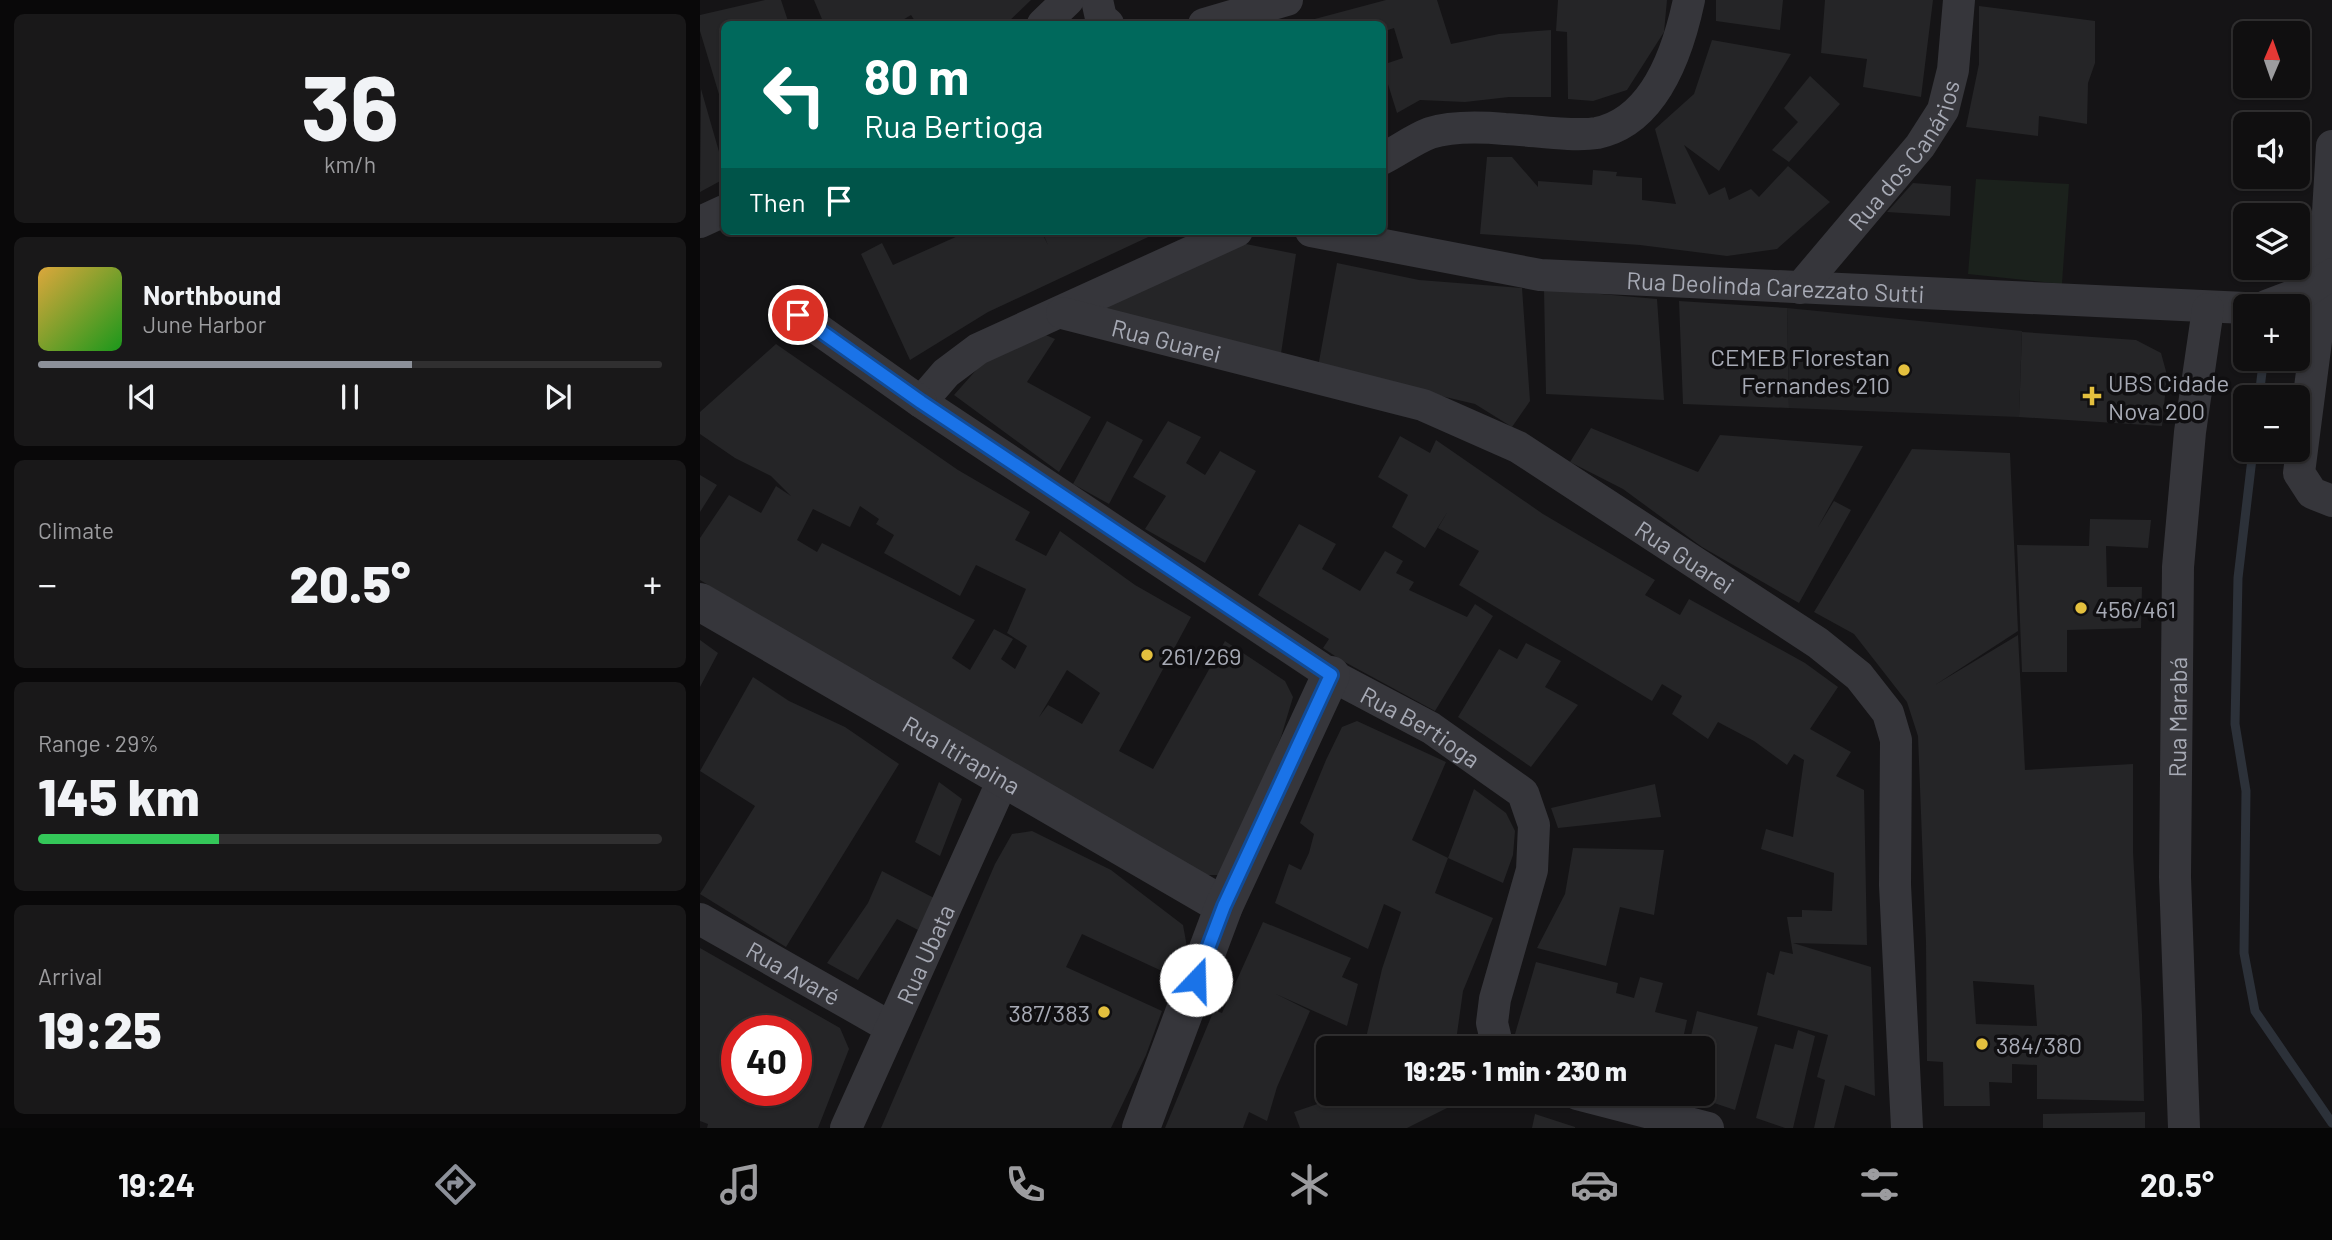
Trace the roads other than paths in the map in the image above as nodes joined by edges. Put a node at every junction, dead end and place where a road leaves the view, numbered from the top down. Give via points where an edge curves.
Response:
1 (1068, 0) edge
2 (1097, 0) edge
3 (1287, 0) edge
4 (1689, 0) edge
5 (1959, 0) edge
6 (1046, 21) edge
7 (1104, 21) edge
8 (1214, 21) edge
9 (2332, 146) edge
10 (1386, 157) edge
11 (721, 212) edge
12 (700, 222) edge
13 (1228, 235) edge
14 (1332, 235) edge
15 (2328, 276) edge
16 (1800, 288) junction
17 (2298, 294) edge
18 (2233, 308) edge
19 (2208, 309) junction
20 (1062, 313) junction
21 (798, 315) dead end
22 (921, 402) junction
23 (2332, 500) edge
24 (700, 602) edge
25 (1331, 675) junction
26 (1003, 779) junction
27 (1224, 906) junction
28 (700, 919) edge
29 (890, 1027) junction
30 (1495, 1036) edge
31 (1623, 1106) edge
32 (846, 1128) edge
33 (1141, 1128) edge
34 (1708, 1128) edge
35 (1908, 1128) edge
36 (2184, 1128) edge

1 - 6 street
2 - 7 street
3 - 8 street
4 - 10 street via 1682,36 1664,75 1626,124 1594,133 1485,128 1431,133
5 - 16 street, Rua dos Canários via 1953,70 1943,110 1920,146
9 - 15 street
11 - 12 street
13 - 20 street
14 - 16 street, Rua Deolinda Carezzato Sutti via 1540,275
15 - 17 street
15 - 23 street via 2299,473 2312,493
16 - 19 street, Rua Deolinda Carezzato Sutti
18 - 19 street, Rua Deolinda Carezzato Sutti
19 - 36 street, Rua Marabá via 2190,432 2178,567 2175,877
20 - 22 street via 978,349 946,373
20 - 35 street, Rua Guarei via 1423,405 1518,447 1818,643 1859,676 1888,713 1896,740 1895,885
21 - 22 street, Rua Bertioga
22 - 25 street, Rua Bertioga
24 - 26 street, Rua Itirapina
25 - 27 street
25 - 30 street, Rua Bertioga via 1432,728 1523,793 1534,825 1532,870 1495,999
26 - 27 street, Rua Itirapina
26 - 29 street, Rua Ubata
27 - 33 street
28 - 29 street, Rua Avaré
29 - 32 street, Rua Ubata
31 - 34 street

